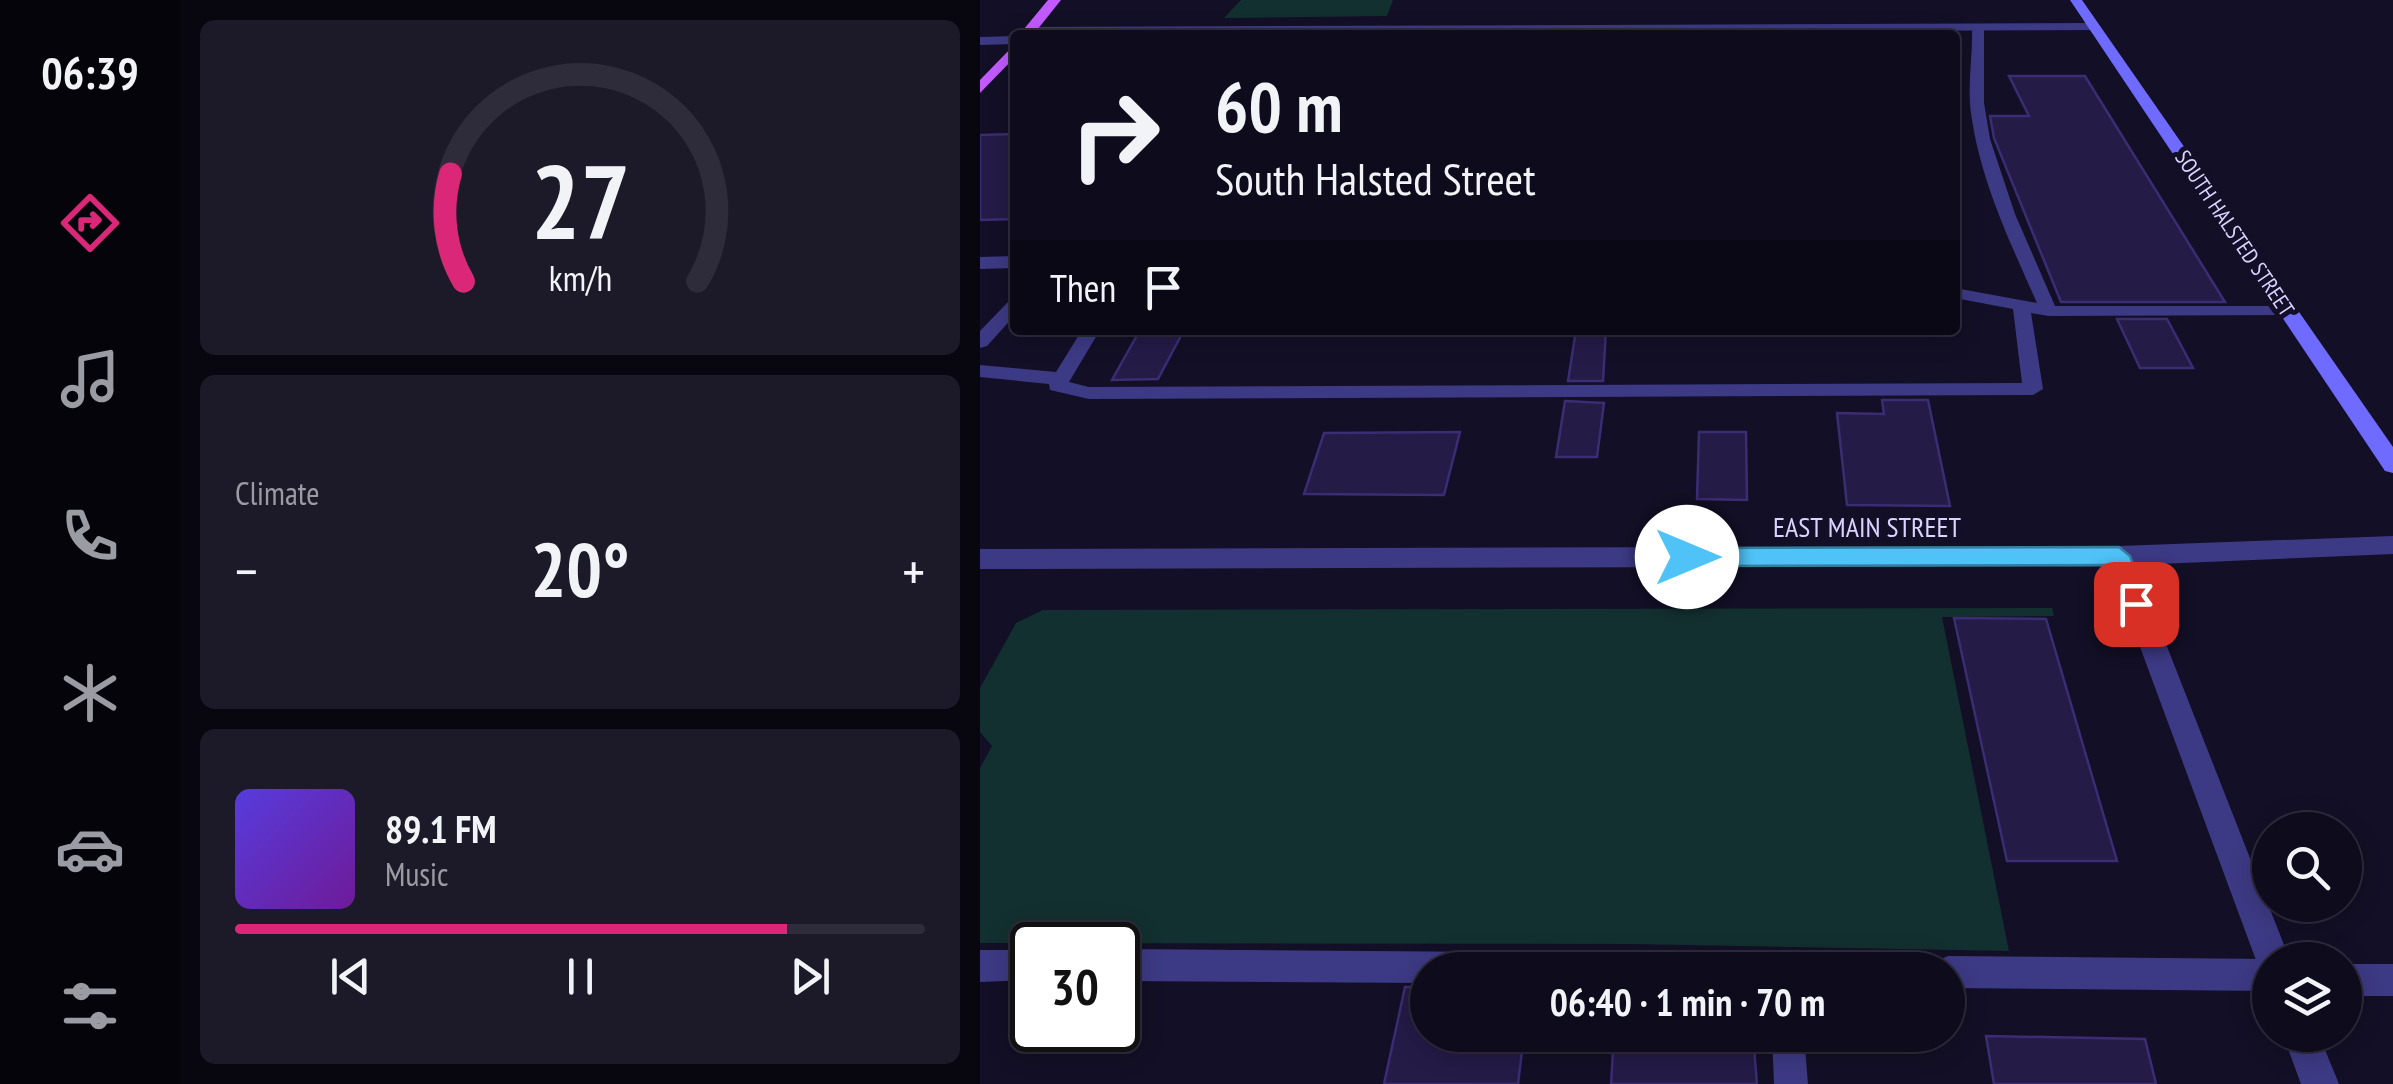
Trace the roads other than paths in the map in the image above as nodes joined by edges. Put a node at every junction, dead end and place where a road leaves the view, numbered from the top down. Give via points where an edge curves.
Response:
1 (1056, 0) edge
2 (2076, 0) edge
3 (2094, 27) junction
4 (1978, 28) junction
5 (1031, 30) edge
6 (1871, 30) edge
7 (980, 41) edge
8 (1010, 44) edge
9 (1010, 50) edge
10 (980, 89) edge
11 (1010, 262) edge
12 (980, 263) edge
13 (1960, 294) edge
14 (2021, 306) junction
15 (1010, 310) edge
16 (2288, 310) junction
17 (2048, 311) junction
18 (1088, 335) edge
19 (980, 342) edge
20 (980, 371) edge
21 (1061, 379) junction
22 (2393, 466) edge
23 (2393, 546) edge
24 (2119, 556) junction
25 (980, 558) edge
26 (2266, 942) edge
27 (1140, 965) edge
28 (980, 966) edge
29 (1010, 966) edge
30 (1410, 967) edge
31 (1965, 972) edge
32 (2252, 975) edge
33 (2362, 980) edge
34 (2393, 980) edge
35 (1789, 1052) edge
36 (2308, 1052) edge
37 (1791, 1084) edge
38 (2320, 1084) edge

1 - 5 main road
2 - 3 street, SOUTH HALSTED STREET
3 - 4 street
3 - 16 street, SOUTH HALSTED STREET
4 - 6 street
4 - 17 lane via 1977,109 1984,144
7 - 8 lane
9 - 10 main road
11 - 12 street
13 - 14 lane
14 - 17 lane
14 - 21 lane via 2033,389 1089,393 1057,386
15 - 19 lane
16 - 17 lane
16 - 22 street, SOUTH HALSTED STREET
18 - 21 lane
20 - 21 lane
23 - 24 street, EAST MAIN STREET
24 - 25 street, EAST MAIN STREET
24 - 26 street
27 - 30 lane
28 - 29 lane
31 - 32 lane
33 - 34 lane
35 - 37 lane
36 - 38 street

